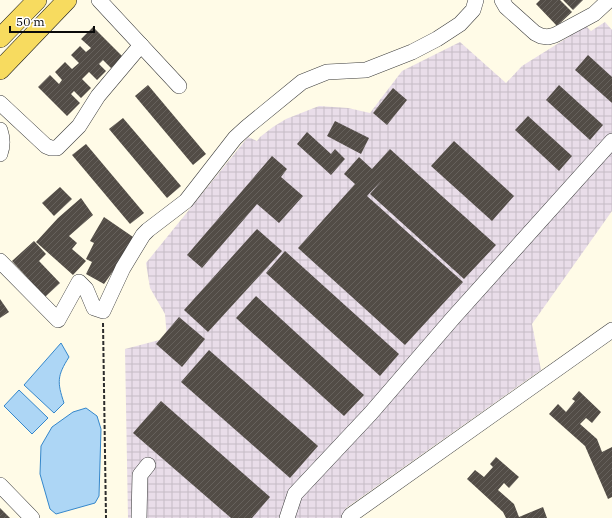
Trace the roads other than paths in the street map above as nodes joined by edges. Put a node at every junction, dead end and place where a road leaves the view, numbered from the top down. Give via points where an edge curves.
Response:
1 (37, 0) edge
2 (66, 0) edge
3 (99, 0) edge
4 (476, 0) edge
5 (502, 0) edge
6 (609, 0) edge
7 (0, 38) edge
8 (140, 45) junction
9 (0, 70) edge
10 (179, 86) dead end
11 (0, 103) edge
12 (0, 130) edge
13 (612, 141) edge
14 (0, 154) edge
15 (0, 261) edge
16 (612, 330) edge
17 (148, 465) dead end
18 (0, 485) edge
19 (32, 518) edge
20 (139, 518) edge
21 (287, 518) edge
22 (349, 518) edge

1 - 7 main road
2 - 9 main road
3 - 8 street
4 - 15 street via 473,10 460,24 438,39 366,70 327,72 302,82 247,127 235,138 186,201 144,235 123,268 103,311 94,308 86,289 79,282 58,320
5 - 6 street via 506,7 535,33 548,37 594,14
8 - 10 street
8 - 11 street via 98,96 79,126 57,148 46,146
12 - 14 street via 3,144
13 - 21 street via 295,494
16 - 22 street
17 - 20 street via 140,475
18 - 19 street

